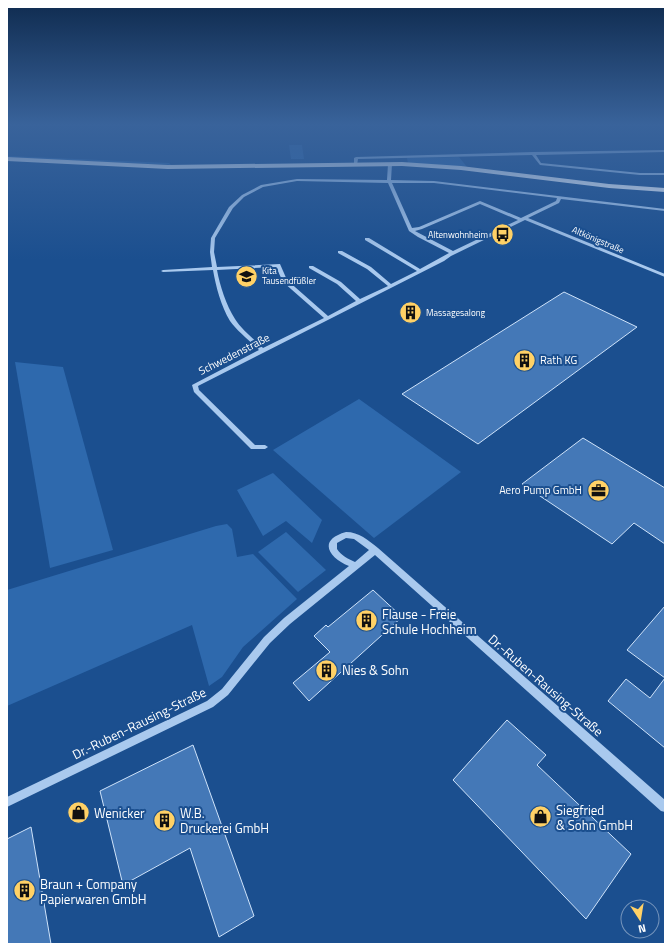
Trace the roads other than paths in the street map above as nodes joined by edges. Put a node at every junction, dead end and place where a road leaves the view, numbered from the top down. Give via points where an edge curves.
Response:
1 (390, 170) edge
2 (481, 170) edge
3 (604, 170) edge
4 (665, 174) edge
5 (389, 181) junction
6 (665, 190) edge
7 (559, 198) junction
8 (665, 210) edge
9 (523, 219) junction
10 (411, 230) junction
11 (366, 239) dead end
12 (340, 252) dead end
13 (453, 253) junction
14 (311, 267) dead end
15 (214, 268) junction
16 (162, 271) dead end
17 (420, 271) junction
18 (665, 276) edge
19 (390, 285) junction
20 (358, 301) junction
21 (327, 318) junction
22 (263, 351) junction
23 (265, 447) dead end
24 (375, 550) junction
25 (356, 566) junction
26 (7, 802) edge
27 (665, 807) edge

1 - 5 street
2 - 6 main road
3 - 4 street
5 - 7 street via 434,182
5 - 10 street
5 - 15 street via 297,180 256,188 231,207 215,234 212,252
7 - 8 street
7 - 9 street, Schwedenstraße via 558,202
9 - 10 street via 479,202
9 - 13 street, Schwedenstraße
9 - 18 street, Altkönigstraße
10 - 13 street
11 - 17 street
12 - 19 street via 369,268
13 - 17 street, Schwedenstraße
14 - 20 street via 339,283
15 - 16 street
15 - 21 street via 278,265 284,281
15 - 22 street via 225,305 233,321
17 - 19 street, Schwedenstraße
19 - 20 street, Schwedenstraße
20 - 21 street, Schwedenstraße
21 - 22 street, Schwedenstraße
22 - 23 street, Schwedenstraße via 195,387 196,391 253,447
24 - 25 street, Dr.-Ruben-Rausing-Straße
24 - 25 street, Dr.-Ruben-Rausing-Straße via 353,535 340,536 335,540 333,550 336,555
24 - 27 street, Dr.-Ruben-Rausing-Straße
25 - 26 street, Dr.-Ruben-Rausing-Straße via 287,620 267,640 225,692 210,704

